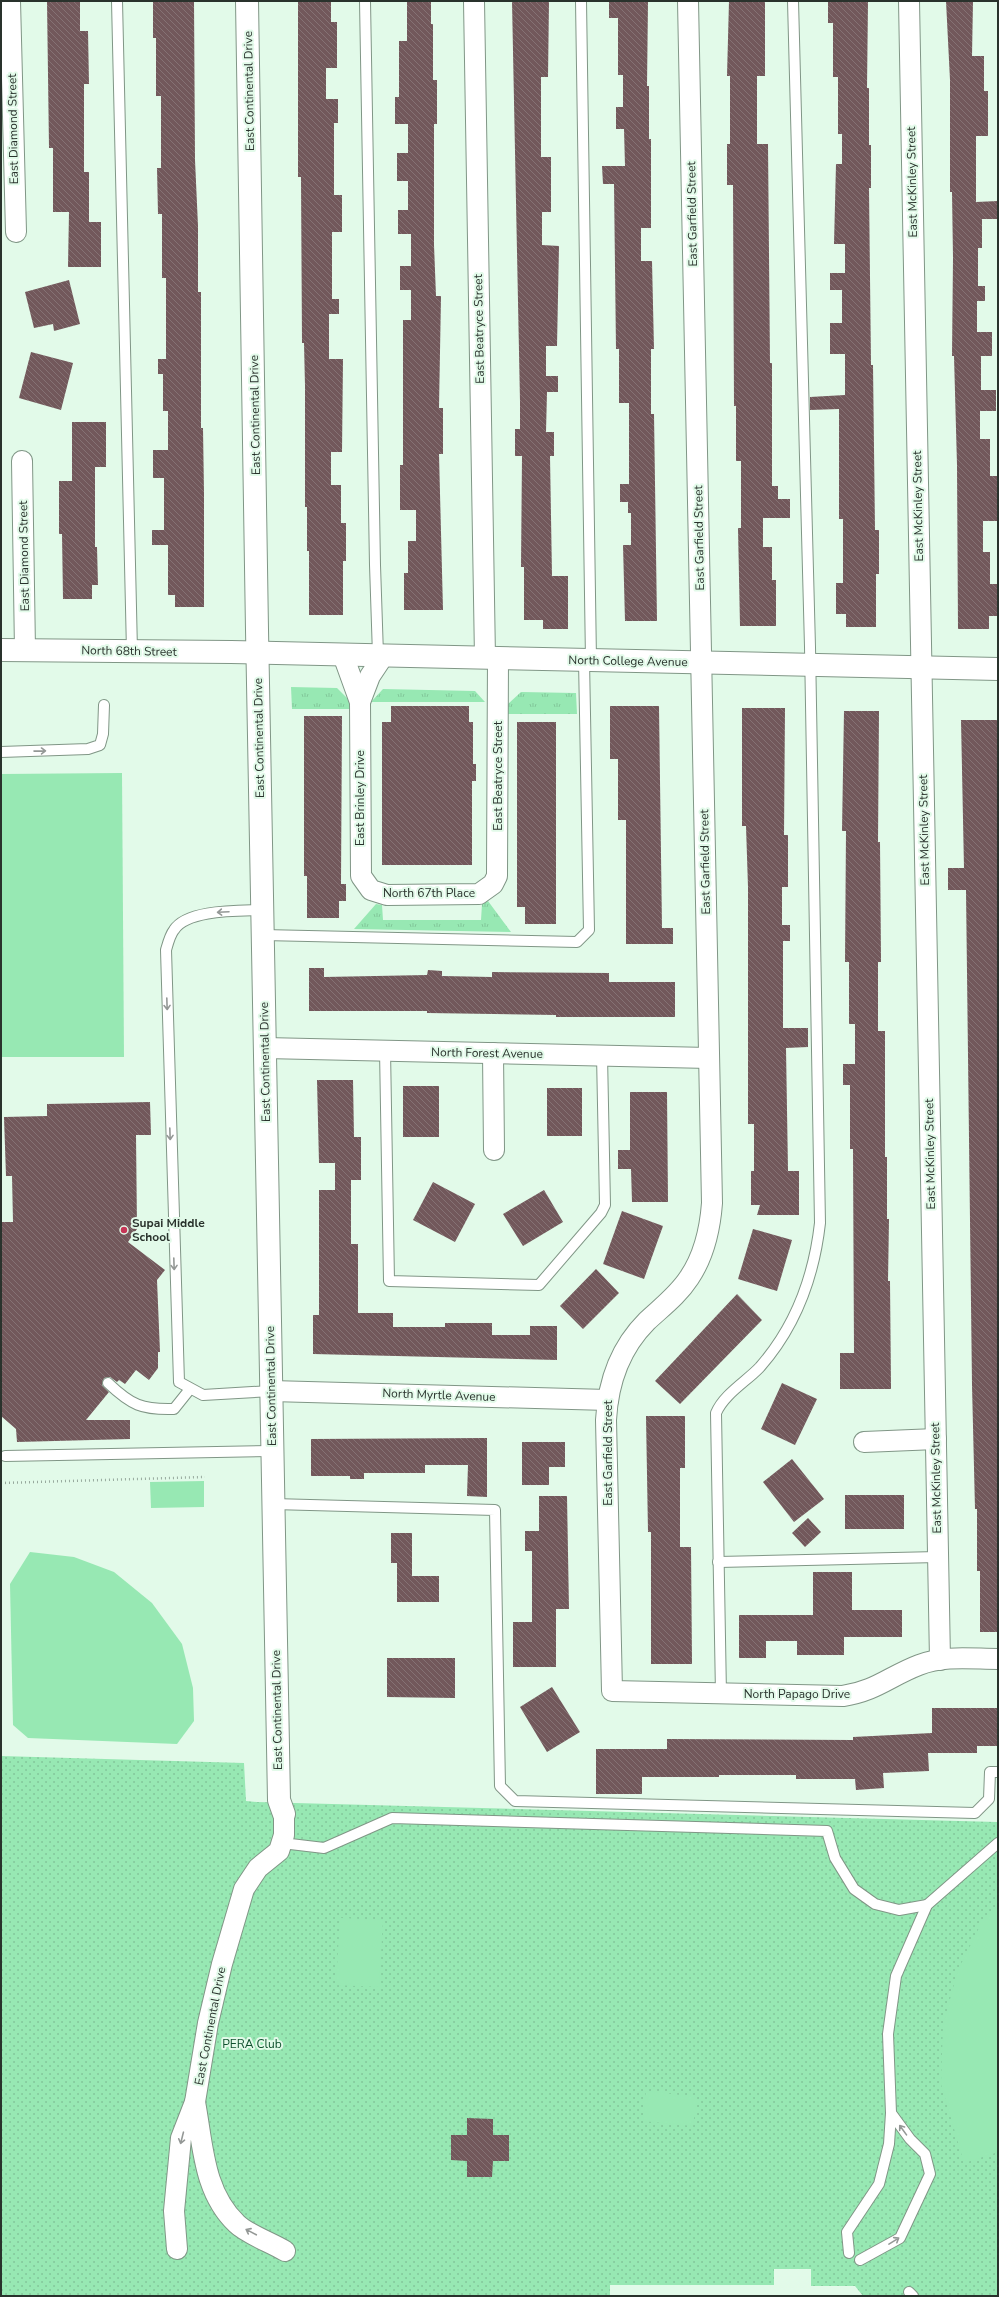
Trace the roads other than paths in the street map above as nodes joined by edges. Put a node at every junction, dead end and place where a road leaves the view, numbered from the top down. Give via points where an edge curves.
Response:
1 (10, 1) edge
2 (117, 1) edge
3 (247, 1) edge
4 (365, 1) edge
5 (474, 1) edge
6 (581, 1) edge
7 (688, 1) edge
8 (793, 1) edge
9 (909, 1) edge
10 (16, 232) dead end
11 (22, 461) dead end
12 (1, 650) edge
13 (25, 650) junction
14 (132, 651) junction
15 (257, 652) junction
16 (343, 655) junction
17 (381, 655) junction
18 (491, 658) junction
19 (587, 660) junction
20 (701, 662) junction
21 (810, 665) junction
22 (920, 667) junction
23 (998, 669) edge
24 (360, 702) junction
25 (104, 705) dead end
26 (1, 752) edge
27 (371, 890) joint
28 (486, 890) joint
29 (262, 910) junction
30 (263, 935) junction
31 (265, 1048) junction
32 (385, 1050) junction
33 (493, 1053) junction
34 (602, 1055) junction
35 (709, 1058) junction
36 (494, 1150) dead end
37 (108, 1383) dead end
38 (190, 1389) junction
39 (271, 1391) junction
40 (608, 1400) junction
41 (936, 1439) junction
42 (864, 1442) dead end
43 (272, 1451) junction
44 (6, 1456) dead end
45 (273, 1504) junction
46 (938, 1557) junction
47 (718, 1562) junction
48 (998, 1659) edge
49 (940, 1660) junction
50 (612, 1691) joint
51 (721, 1694) junction
52 (998, 1772) edge
53 (284, 1814) joint
54 (282, 1843) junction
55 (998, 1843) edge
56 (927, 1905) junction
57 (195, 2102) junction
58 (891, 2113) junction
59 (177, 2249) dead end
60 (285, 2251) dead end
61 (849, 2253) dead end
62 (860, 2260) dead end

1 - 10 street, East Diamond Street
2 - 14 lane
3 - 15 street, East Continental Drive
4 - 17 lane via 374,557
5 - 18 street, East Beatryce Street
6 - 19 lane
7 - 20 street, East Garfield Street
8 - 21 lane
9 - 22 street, East McKinley Street
11 - 13 street, East Diamond Street
12 - 13 street, North 68th Street
13 - 14 street, North 68th Street
14 - 15 street, North 68th Street
15 - 16 street, North College Avenue
15 - 29 street, East Continental Drive
16 - 17 street, North College Avenue
16 - 24 street, East Brinley Drive
17 - 18 street, North College Avenue
17 - 24 street, East Brinley Drive
18 - 19 street, North College Avenue
18 - 28 street, East Beatryce Street via 498,868 497,876
19 - 20 street, North College Avenue
19 - 30 lane via 589,930 577,942
20 - 21 street, North College Avenue
20 - 35 street, East Garfield Street
21 - 22 street, North College Avenue
21 - 47 lane via 820,1223 818,1244 808,1286 789,1327 761,1366 721,1403 716,1412
22 - 23 street, North College Avenue
22 - 41 street, East McKinley Street
24 - 27 street, East Brinley Drive via 360,868
26 -> 25 lane via 88,750 100,745
27 - 28 street, North 67th Place via 387,895 471,895
29 - 30 street, East Continental Drive
29 -> 38 lane via 216,912 193,917 174,928 166,950 177,1372 179,1382
30 - 31 street, East Continental Drive
31 - 32 street, North Forest Avenue
31 - 39 street, East Continental Drive
32 - 33 street, North Forest Avenue
32 - 34 lane via 389,1281 540,1285 605,1205
33 - 34 street, North Forest Avenue
33 - 36 street
34 - 35 street, North Forest Avenue
35 - 40 street, East Garfield Street via 712,1203 704,1249 681,1289 627,1346 614,1374
37 - 38 lane via 125,1399 149,1410 174,1409
38 - 39 lane via 203,1395
39 - 40 street, North Myrtle Avenue
39 - 43 street, East Continental Drive
40 - 50 street, East Garfield Street
41 - 42 street
41 - 46 street, East McKinley Street
43 - 44 lane
43 - 45 street, East Continental Drive
45 - 52 lane via 495,1510 500,1786 514,1801 975,1813 990,1799 990,1772
45 - 53 street, East Continental Drive via 279,1800
46 - 47 lane
46 - 49 street, East McKinley Street
47 - 51 lane
48 - 49 street, North Papago Drive
49 - 51 street, North Papago Drive via 920,1664 881,1685 856,1694 830,1697
50 - 51 street, North Papago Drive
53 - 54 street, East Continental Drive
54 - 56 lane via 324,1848 392,1818 827,1831 835,1858 854,1889 875,1904 899,1910
54 - 57 street, East Continental Drive via 279,1851 258,1868 244,1889 208,2023
55 - 56 lane
56 - 58 lane via 896,1976 888,2034
57 -> 59 street, East Continental Drive via 181,2138 174,2211
60 -> 57 street, East Continental Drive via 237,2225 218,2202 203,2158
58 - 61 lane via 889,2144 879,2184 847,2232
62 -> 58 lane via 900,2238 930,2174 925,2154

